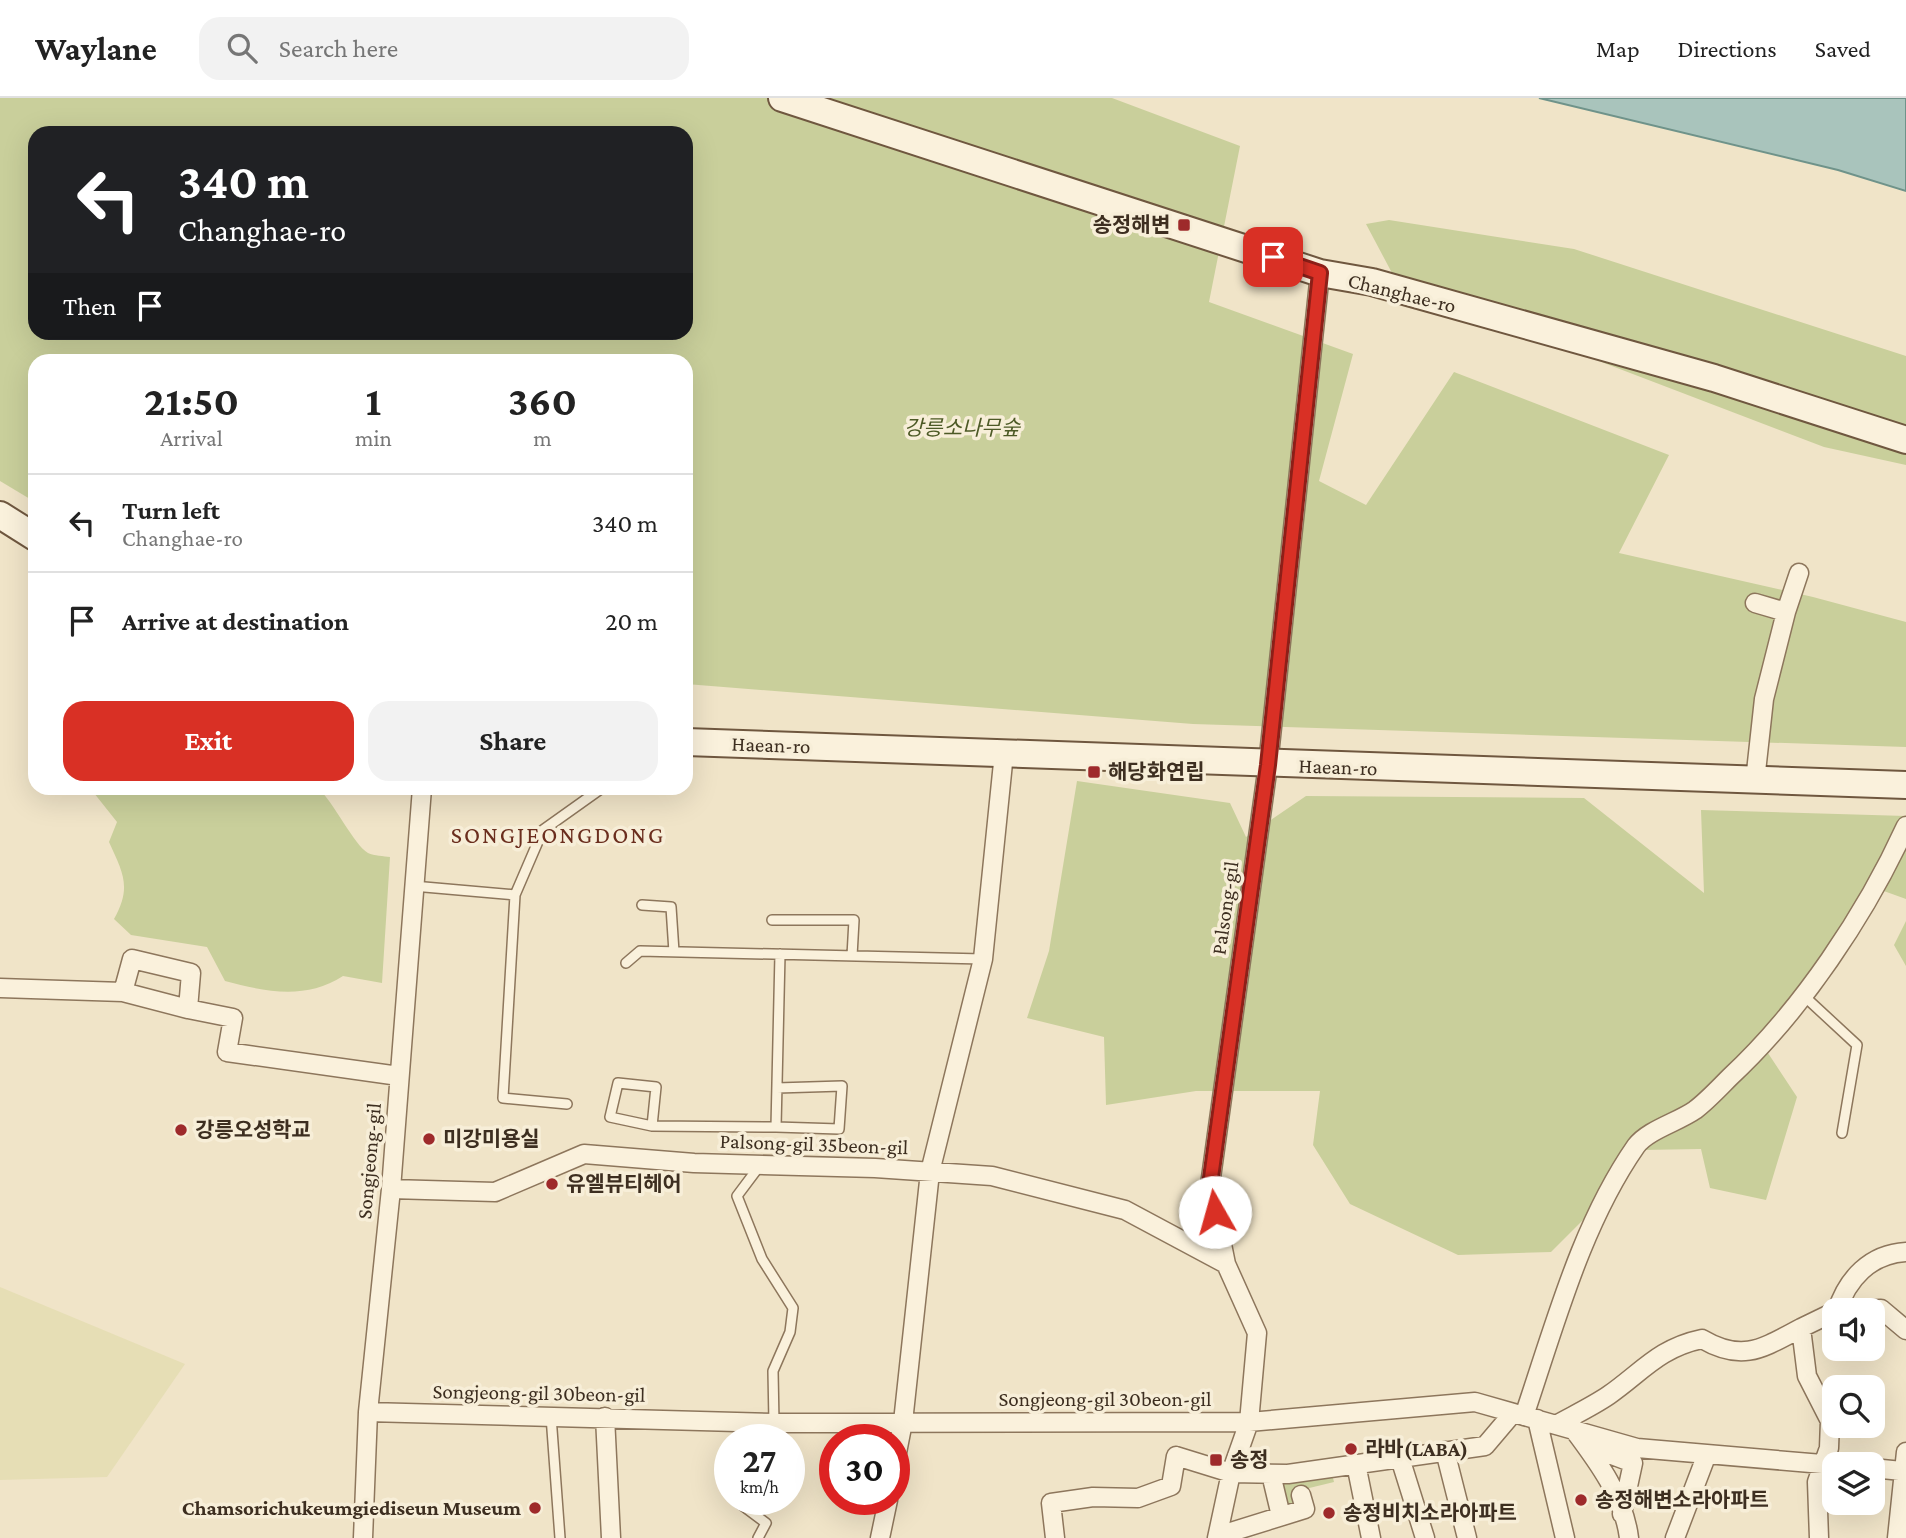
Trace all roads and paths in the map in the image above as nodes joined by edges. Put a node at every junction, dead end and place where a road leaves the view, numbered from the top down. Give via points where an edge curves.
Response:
1 (782, 98) edge
2 (1320, 273) junction
3 (1906, 440) edge
4 (0, 515) edge
5 (28, 533) edge
6 (1799, 573) dead end
7 (1755, 603) dead end
8 (1786, 612) junction
9 (693, 742) edge
10 (1004, 753) junction
11 (1268, 765) junction
12 (1755, 781) junction
13 (1906, 786) edge
14 (421, 795) edge
15 (593, 795) edge
16 (1906, 825) edge
17 (413, 886) junction
18 (515, 895) junction
19 (642, 905) dead end
20 (772, 920) dead end
21 (674, 952) junction
22 (780, 954) junction
23 (852, 956) junction
24 (983, 959) junction
25 (626, 963) dead end
26 (0, 988) edge
27 (123, 992) junction
28 (1803, 995) junction
29 (188, 1009) junction
30 (399, 1076) junction
31 (777, 1088) junction
32 (567, 1104) dead end
33 (652, 1126) junction
34 (776, 1127) junction
35 (1843, 1133) dead end
36 (761, 1164) junction
37 (930, 1172) junction
38 (391, 1189) junction
39 (1906, 1252) edge
40 (1226, 1264) junction
41 (1841, 1298) edge
42 (1885, 1312) edge
43 (1822, 1318) edge
44 (1801, 1328) junction
45 (1906, 1330) edge
46 (368, 1412) junction
47 (551, 1416) junction
48 (1524, 1416) junction
49 (605, 1418) junction
50 (903, 1422) junction
51 (1249, 1422) junction
52 (774, 1423) junction
53 (1565, 1427) junction
54 (1586, 1445) junction
55 (1445, 1451) junction
56 (1829, 1452) edge
57 (1906, 1452) edge
58 (1707, 1454) junction
59 (1400, 1458) junction
60 (1356, 1464) junction
61 (1822, 1464) edge
62 (1885, 1469) edge
63 (1902, 1471) junction
64 (1231, 1473) junction
65 (1271, 1474) junction
66 (1822, 1474) edge
67 (1301, 1495) dead end
68 (1622, 1514) junction
69 (755, 1515) edge
70 (885, 1515) edge
71 (1281, 1516) junction
72 (1217, 1537) edge
73 (363, 1538) edge
74 (560, 1538) edge
75 (611, 1538) edge
76 (758, 1538) edge
77 (880, 1538) edge
78 (1055, 1538) edge
79 (1371, 1538) edge
80 (1425, 1538) edge
81 (1467, 1538) edge
82 (1565, 1538) edge
83 (1629, 1538) edge
84 (1675, 1538) edge
85 (1819, 1538) edge
86 (1896, 1538) edge

1 - 2 street, Changhae-ro
2 - 3 street, Changhae-ro via 1372,282 1714,378
2 - 11 street, Palsong-gil
4 - 5 street
6 - 8 street
7 - 8 street
8 - 12 street via 1764,699
9 - 10 street, Haean-ro
10 - 11 street, Haean-ro
10 - 24 street
11 - 12 street, Haean-ro
11 - 40 street, Palsong-gil via 1210,1185
12 - 13 street, Haean-ro
14 - 17 street, Songjeong-gil
15 - 18 lane via 543,830
16 - 28 street via 1862,909
17 - 18 lane
17 - 30 street, Songjeong-gil
18 - 32 lane via 503,1098
19 - 21 lane via 671,907
20 - 23 lane via 854,920
21 - 22 lane
21 - 25 lane via 640,951
22 - 23 lane
22 - 31 lane
23 - 24 lane
24 - 37 street
26 - 27 street
27 - 29 street
27 - 29 street via 132,959 191,973
28 - 35 lane via 1857,1045
28 - 48 street via 1753,1056 1695,1109 1638,1143 1601,1208
29 - 30 street via 233,1018 227,1052
30 - 38 street, Songjeong-gil
31 - 34 lane
31 - 34 lane via 842,1086 839,1129
33 - 33 lane via 656,1087 618,1083 610,1117
33 - 34 lane
36 - 37 street, Palsong-gil 35beon-gil
36 - 38 street, Palsong-gil 35beon-gil via 583,1154 495,1192
36 - 52 lane via 737,1196 762,1259 793,1308 790,1332 773,1371
37 - 40 street, Palsong-gil 35beon-gil via 992,1177 1125,1209
37 - 50 street
38 - 46 street, Songjeong-gil
39 - 41 street via 1860,1271
40 - 51 street, Palsong-gil via 1257,1333
42 - 45 street
43 - 44 street
44 - 53 street via 1756,1351 1722,1351 1702,1339 1658,1354
44 - 56 street via 1807,1376 1830,1421
46 - 47 street, Songjeong-gil 30beon-gil
46 - 73 street, Songjeong-gil
47 - 49 street, Songjeong-gil 30beon-gil
47 - 74 lane
48 - 51 street, Songjeong-gil 30beon-gil via 1475,1402
48 - 53 street, Songjeong-gil 30beon-gil
48 - 55 street via 1485,1446
48 - 82 street
49 - 52 street, Songjeong-gil 30beon-gil
49 - 75 street
50 - 51 street, Songjeong-gil 30beon-gil
50 - 52 street, Songjeong-gil 30beon-gil
51 - 64 street, Palsong-gil
53 - 54 street
53 - 58 street, Songjeong-gil 30beon-gil via 1637,1448
54 - 68 street via 1605,1473
54 - 68 street via 1633,1463
55 - 59 street
55 - 81 street
57 - 63 street
58 - 61 street, Songjeong-gil 30beon-gil
58 - 84 street
59 - 60 street
59 - 80 street
60 - 65 street
60 - 79 street
62 - 63 street
63 - 86 street
64 - 65 street
64 - 72 street, Palsong-gil
64 - 78 street via 1176,1456 1171,1486 1138,1498 1093,1497 1051,1503
65 - 71 street
66 - 85 street via 1817,1482
67 - 71 street via 1305,1508
68 - 83 street
69 - 76 lane via 766,1523
70 - 77 street
71 - 72 street

